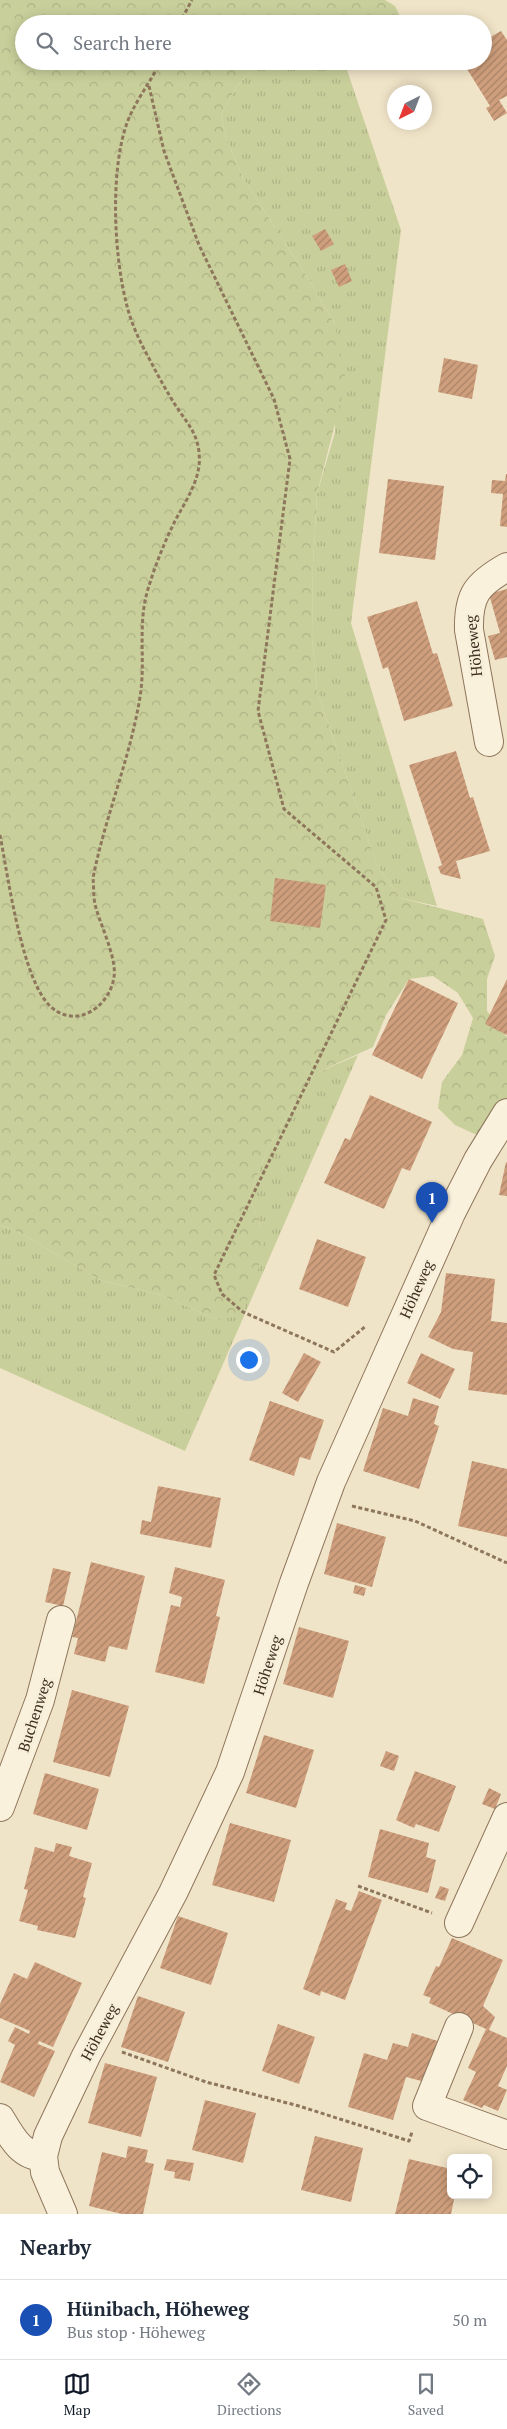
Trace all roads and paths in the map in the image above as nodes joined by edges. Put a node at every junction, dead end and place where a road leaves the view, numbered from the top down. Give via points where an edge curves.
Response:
1 (192, 0) edge
2 (184, 15) edge
3 (157, 70) edge
4 (149, 86) junction
5 (507, 567) edge
6 (489, 742) dead end
7 (0, 835) edge
8 (507, 1113) edge
9 (381, 1371) junction
10 (325, 1500) junction
11 (507, 1564) edge
12 (61, 1620) dead end
13 (0, 1807) edge
14 (506, 1820) edge
15 (358, 1886) dead end
16 (459, 1923) joint
17 (459, 2027) dead end
18 (92, 2044) junction
19 (427, 2106) junction
20 (0, 2118) edge
21 (507, 2136) edge
22 (43, 2156) junction
23 (64, 2214) edge

1 - 2 path
3 - 4 path
4 - 7 path via 126,125 116,176 122,277 135,331 194,433 200,453 192,491 159,557 147,592 142,619 140,696 93,878 95,905 115,975 110,992 92,1012 71,1017 60,1014 40,994 19,934
4 - 9 path via 164,151 192,228 274,399 290,459 258,711 284,809 376,887 386,920 214,1275 222,1294 242,1312 334,1352 366,1325 368,1362
5 - 6 street, Höheweg via 482,583 468,613
8 - 9 street, Höheweg via 451,1213
9 - 10 street, Höheweg
10 - 11 path via 415,1521
10 - 18 street, Höheweg via 230,1772 173,1893
12 - 13 street, Buchenweg via 40,1700
14 - 16 street
15 - 16 path
17 - 19 street
18 - 19 path via 206,2082 299,2106 409,2141 420,2114
18 - 22 street, Höheweg via 48,2136
19 - 21 street
20 - 22 street via 25,2152
22 - 23 street, Höheweg via 50,2188

